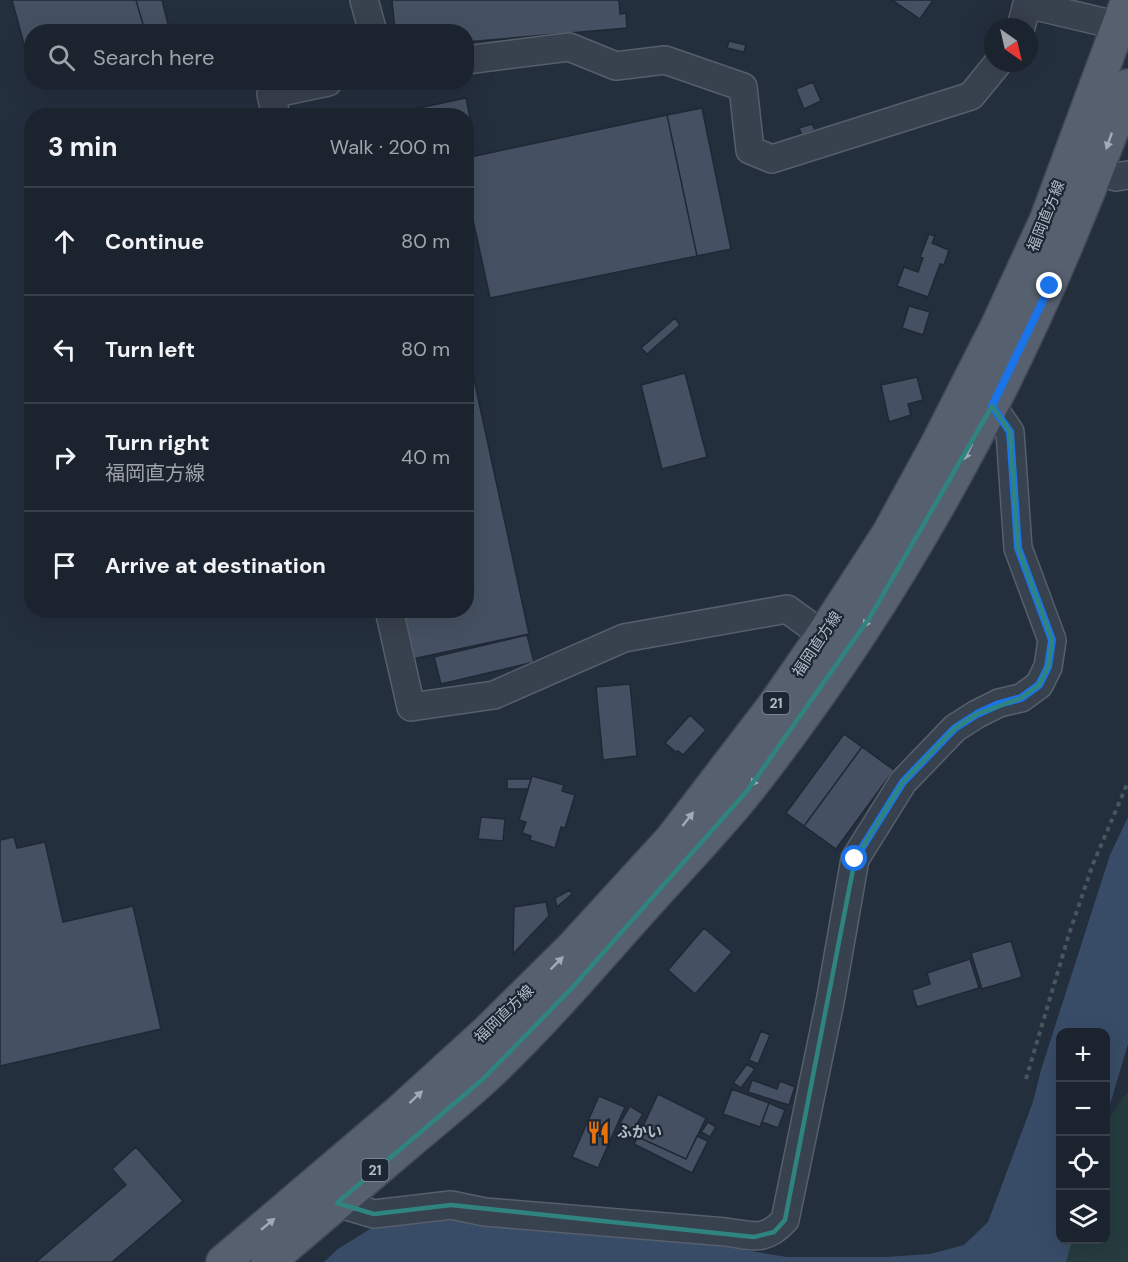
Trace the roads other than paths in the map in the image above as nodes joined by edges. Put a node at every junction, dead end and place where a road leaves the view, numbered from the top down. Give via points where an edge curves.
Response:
1 (364, 0) edge
2 (1023, 18) edge
3 (1125, 18) edge
4 (371, 24) edge
5 (474, 59) edge
6 (991, 72) edge
7 (1128, 86) edge
8 (290, 90) edge
9 (274, 108) edge
10 (1113, 173) edge
11 (992, 406) junction
12 (391, 618) edge
13 (823, 635) junction
14 (337, 1203) junction
15 (223, 1262) edge
16 (268, 1262) edge

1 - 4 street
2 - 3 street via 1027,4
3 - 13 main road, 福岡直方線 / 21 via 1046,221 997,327 889,533
5 - 6 street via 569,48 616,66 664,60 743,87 750,150 772,159 971,96
7 -> 10 main road, 福岡直方線 / 21
8 - 9 street via 271,94
10 - 11 main road, 福岡直方線 / 21 via 1050,286
11 -> 14 main road, 福岡直方線 / 21 via 870,617 747,790 571,988 483,1079
11 - 14 street via 1010,432 1018,548 1052,640 1048,667 1039,685 1021,698 992,707 955,728 903,782 855,859 785,1220 774,1232 754,1237 485,1212 451,1205 374,1214
12 - 13 street via 411,707 494,695 624,638 787,609
15 -> 13 main road, 福岡直方線 / 21 via 399,1113 574,946 671,840
14 - 16 main road, 福岡直方線 / 21

